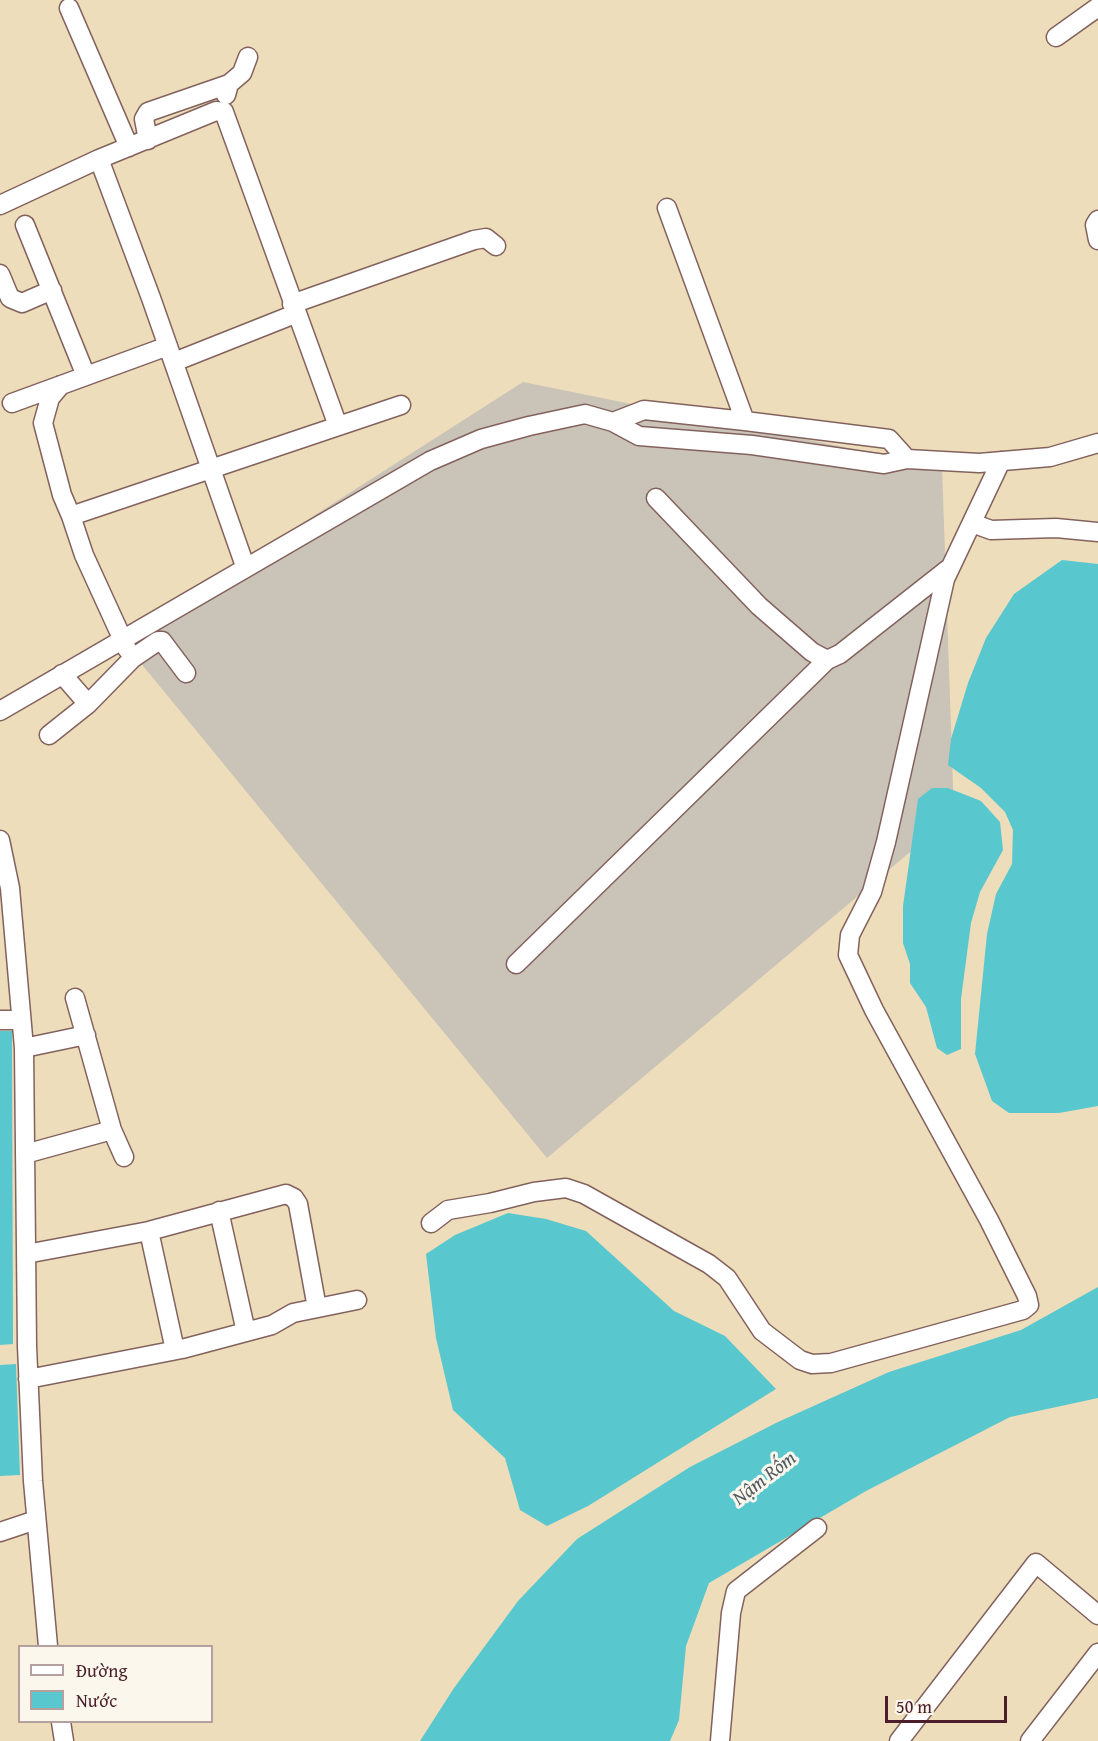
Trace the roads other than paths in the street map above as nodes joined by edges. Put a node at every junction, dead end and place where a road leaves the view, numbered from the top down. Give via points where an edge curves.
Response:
1 (1098, 7) edge
2 (69, 8) dead end
3 (1056, 37) dead end
4 (248, 57) dead end
5 (229, 84) junction
6 (224, 112) junction
7 (148, 140) junction
8 (129, 147) junction
9 (99, 159) junction
10 (0, 205) edge
11 (667, 208) dead end
12 (1098, 220) edge
13 (25, 225) dead end
14 (1098, 240) edge
15 (496, 246) dead end
16 (0, 274) edge
17 (52, 290) junction
18 (294, 309) junction
19 (171, 354) junction
20 (86, 376) junction
21 (62, 385) junction
22 (12, 403) dead end
23 (401, 405) dead end
24 (745, 421) junction
25 (613, 422) junction
26 (338, 426) junction
27 (1098, 443) edge
28 (907, 459) junction
29 (1001, 461) junction
30 (212, 469) junction
31 (656, 498) dead end
32 (71, 516) junction
33 (972, 523) junction
34 (1098, 532) edge
35 (246, 566) junction
36 (949, 568) junction
37 (121, 639) junction
38 (133, 658) junction
39 (827, 660) junction
40 (186, 673) dead end
41 (62, 674) junction
42 (88, 704) junction
43 (0, 711) edge
44 (49, 735) dead end
45 (0, 840) edge
46 (516, 964) dead end
47 (75, 998) dead end
48 (0, 1020) edge
49 (20, 1020) junction
50 (86, 1035) junction
51 (24, 1048) junction
52 (112, 1130) junction
53 (25, 1154) junction
54 (124, 1157) dead end
55 (219, 1211) junction
56 (431, 1223) dead end
57 (149, 1231) junction
58 (26, 1254) junction
59 (357, 1300) dead end
60 (317, 1308) junction
61 (246, 1332) junction
62 (176, 1350) junction
63 (28, 1379) junction
64 (36, 1520) junction
65 (817, 1528) dead end
66 (0, 1532) edge
67 (1098, 1615) edge
68 (48, 1645) edge
69 (1098, 1653) edge
70 (60, 1723) edge
71 (64, 1741) edge
72 (720, 1741) edge
73 (900, 1741) edge
74 (1030, 1741) edge

1 - 3 street
2 - 8 street
4 - 5 street via 242,73
5 - 6 street
5 - 7 street via 148,112 144,118
6 - 7 street via 216,111
6 - 18 street
7 - 8 street
8 - 9 street
9 - 10 street
9 - 19 street
11 - 24 street
12 - 14 street
13 - 17 street
15 - 18 street via 486,238 474,240
16 - 17 street via 10,298 22,303
17 - 20 street
18 - 19 street
18 - 26 street
19 - 20 street
19 - 30 street
20 - 21 street
21 - 22 street
21 - 32 street via 50,398 43,423
23 - 26 street
24 - 25 street via 644,410
24 - 28 street via 889,440
25 - 28 street via 639,436 752,445 884,464
25 - 35 street via 585,414 481,439 430,461
26 - 30 street
27 - 29 street via 1050,457
28 - 29 street
29 - 33 street
30 - 32 street
30 - 35 street
31 - 39 street via 759,606 812,652
32 - 37 street
33 - 34 street via 991,530 1056,528
33 - 36 street
35 - 37 street
36 - 39 street via 840,654
36 - 56 street via 886,842 872,892 850,935 848,955 989,1220 1029,1305 989,1320 831,1363 812,1364 800,1360 762,1330 726,1278 709,1264 584,1194 566,1188 534,1192 448,1210
37 - 38 street
37 - 41 street
38 - 40 street via 162,641
38 - 42 street
39 - 46 street
41 - 42 street
41 - 43 street
42 - 44 street
45 - 49 street via 10,888
47 - 50 street
48 - 49 street
49 - 51 street
50 - 51 street
50 - 52 street
51 - 53 street
52 - 53 street
52 - 54 street
53 - 58 street
55 - 57 street
55 - 60 street via 283,1195 294,1198
55 - 61 street
57 - 58 street
57 - 62 street
58 - 63 street
59 - 60 street
60 - 61 street via 293,1312 272,1325
61 - 62 street
62 - 63 street
63 - 64 street
64 - 66 street
64 - 68 street
65 - 72 street via 736,1591
67 - 73 street via 1036,1563
69 - 74 street
70 - 71 street

